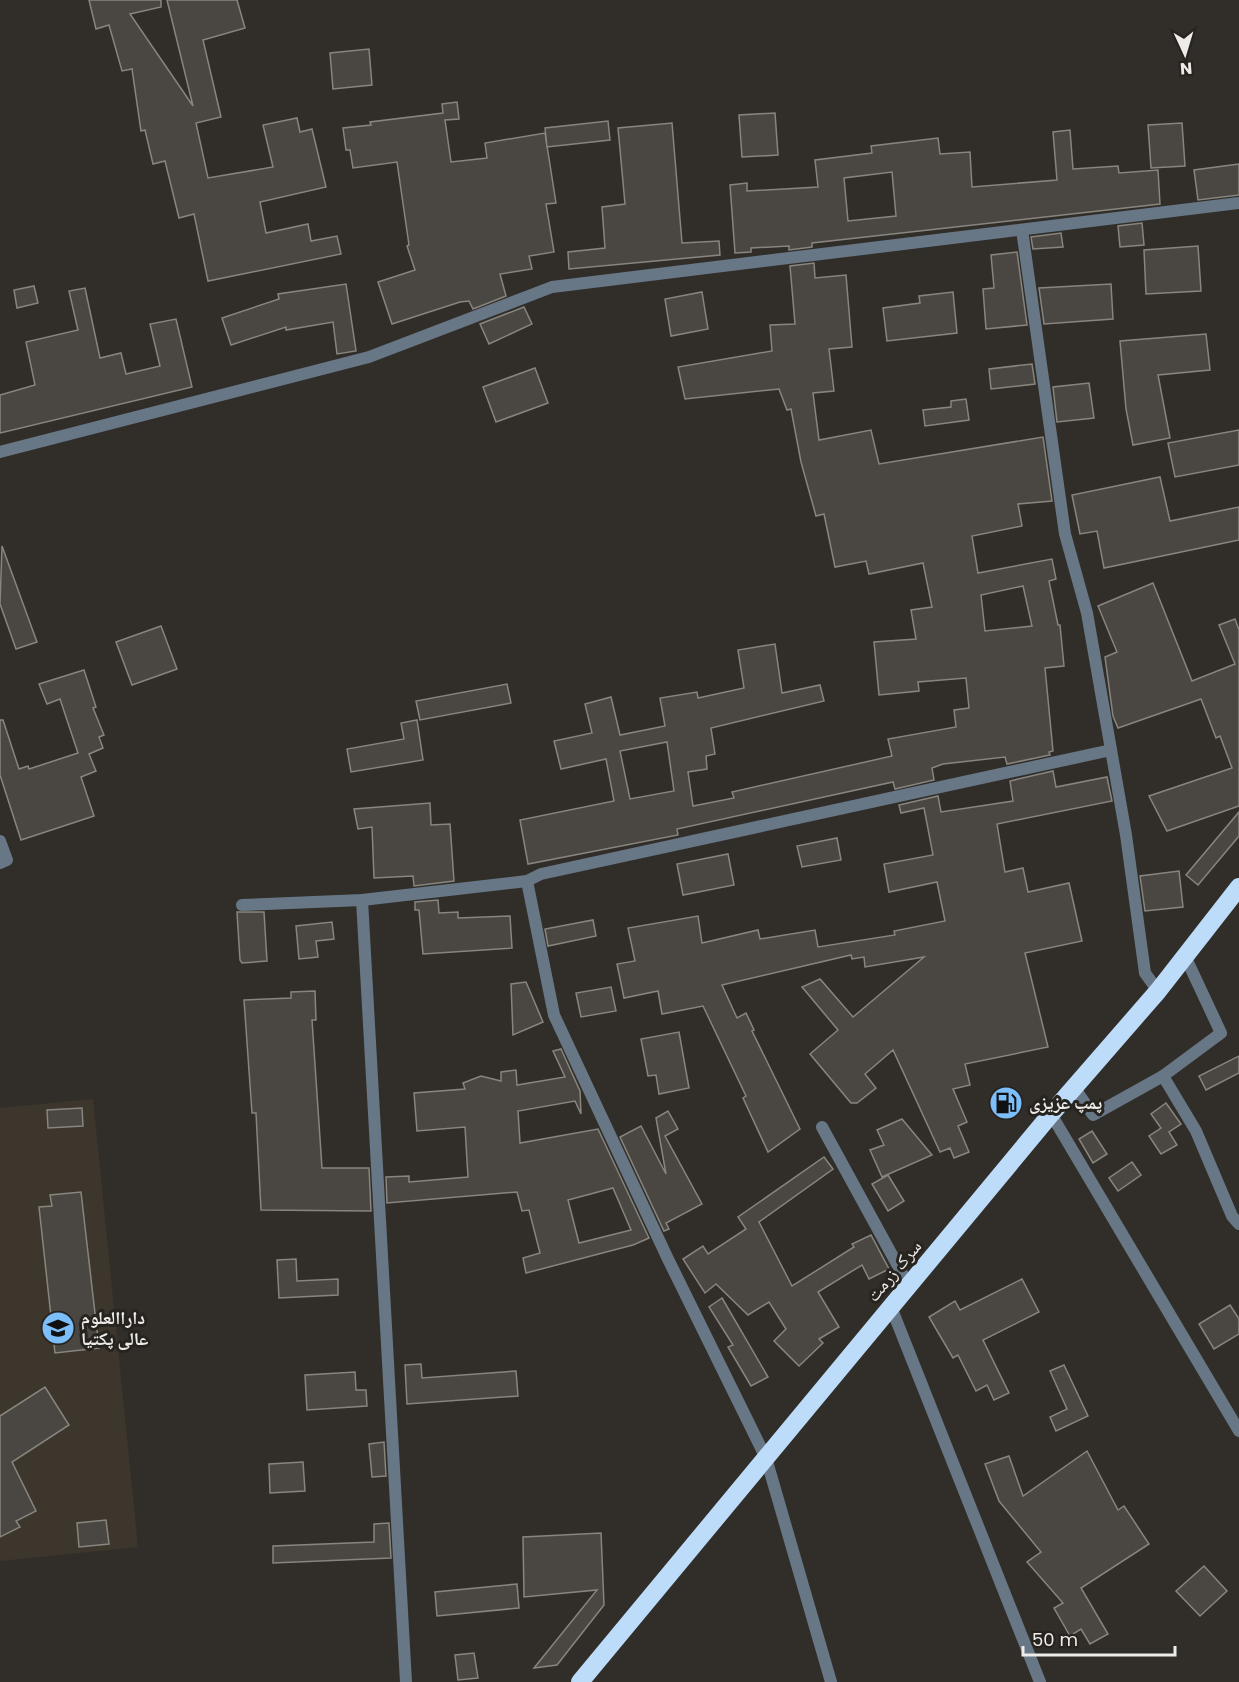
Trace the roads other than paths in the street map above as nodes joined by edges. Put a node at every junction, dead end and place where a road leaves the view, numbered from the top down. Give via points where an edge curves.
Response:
1 (1239, 203) edge
2 (1022, 230) junction
3 (0, 452) edge
4 (1111, 750) junction
5 (0, 841) edge
6 (0, 863) edge
7 (527, 882) junction
8 (1239, 887) edge
9 (362, 900) junction
10 (242, 905) dead end
11 (1185, 956) junction
12 (1158, 991) junction
13 (1163, 1076) junction
14 (1074, 1088) junction
15 (1050, 1114) junction
16 (822, 1127) dead end
17 (1239, 1224) edge
18 (909, 1286) junction
19 (891, 1307) junction
20 (1239, 1431) edge
21 (766, 1458) junction
22 (406, 1682) edge
23 (580, 1682) edge
24 (831, 1682) edge
25 (1040, 1682) edge

1 - 2 street
2 - 3 street via 552,287 369,357
2 - 4 street via 1065,534 1087,613
4 - 7 street via 541,874
4 - 12 street via 1145,973
5 - 6 street via 7,860
7 - 9 street
7 - 21 street via 554,1015
8 - 11 highway, سرک زرمت
9 - 10 street
9 - 22 street
11 - 12 highway, سرک زرمت
11 - 13 street via 1221,1033
12 - 14 highway, سرک زرمت
13 - 14 street via 1093,1115
13 - 17 street via 1196,1131
14 - 15 highway, سرک زرمت
15 - 18 highway, سرک زرمت
15 - 20 street
16 - 18 street
18 - 19 highway, سرک زرمت
19 - 21 highway, سرک زرمت
19 - 25 street
21 - 23 highway, سرک زرمت
21 - 24 street

